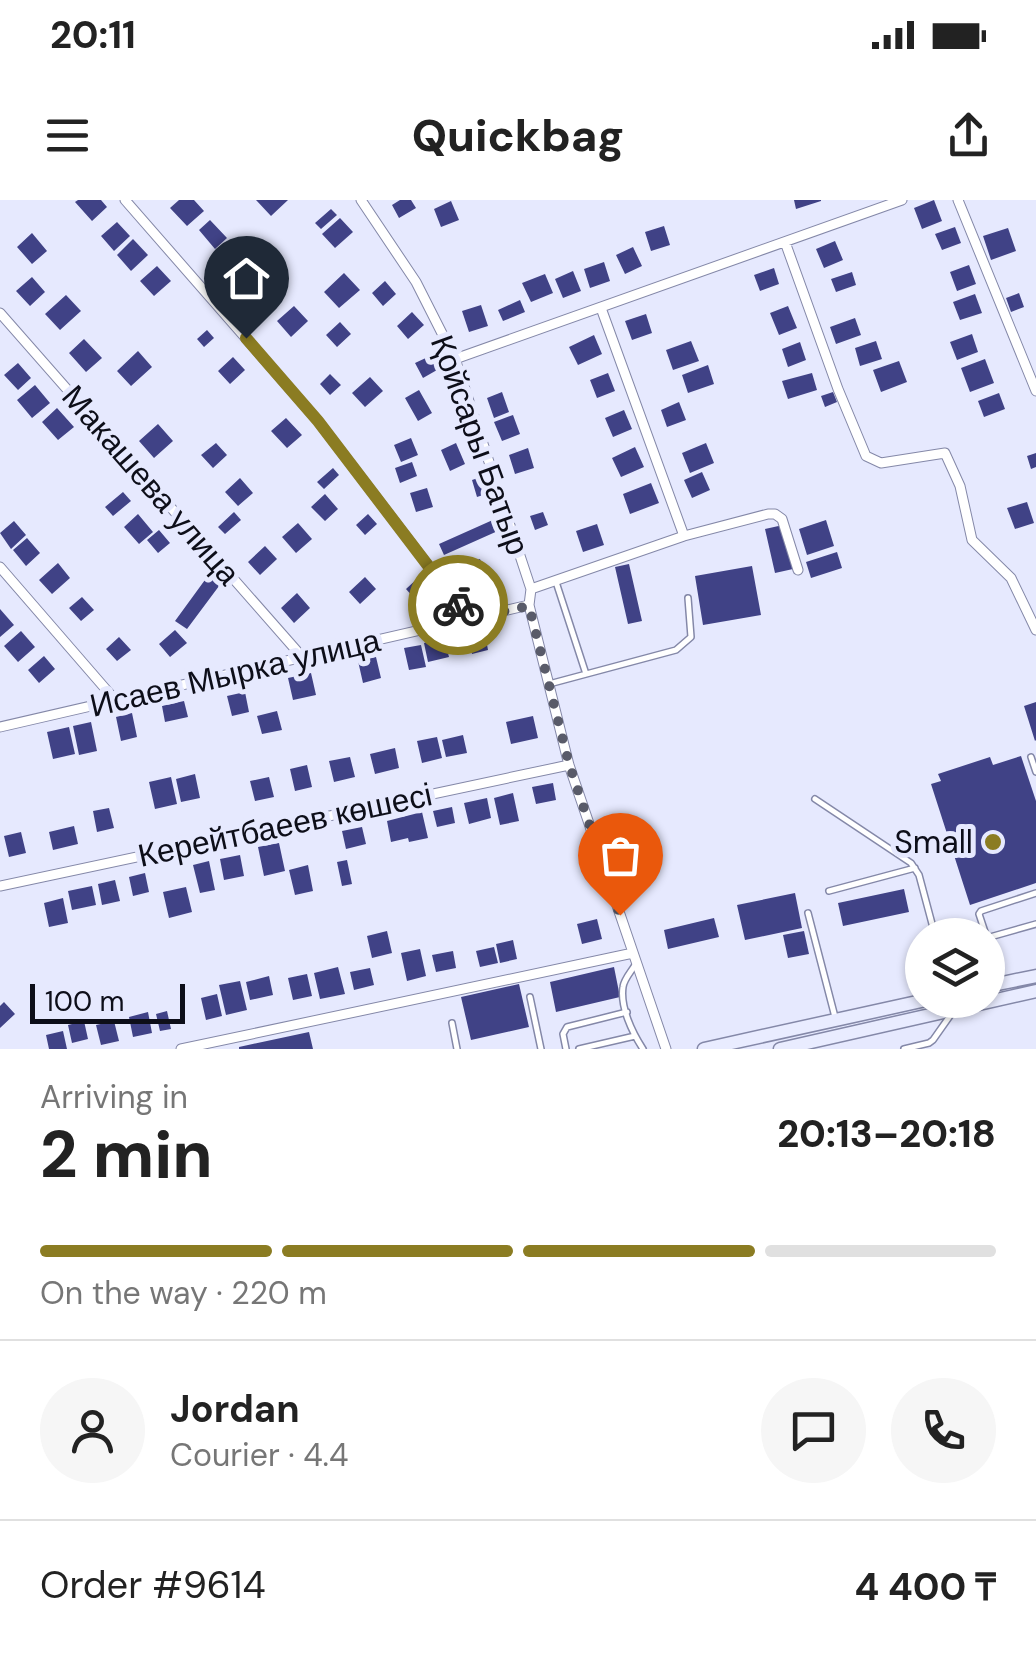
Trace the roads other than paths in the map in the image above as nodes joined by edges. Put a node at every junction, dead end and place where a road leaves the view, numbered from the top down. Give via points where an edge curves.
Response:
1 (126, 200) edge
2 (361, 200) edge
3 (902, 200) edge
4 (958, 200) edge
5 (785, 242) junction
6 (601, 308) junction
7 (0, 313) edge
8 (455, 359) junction
9 (1036, 392) edge
10 (684, 536) junction
11 (0, 567) edge
12 (798, 570) dead end
13 (556, 580) junction
14 (531, 589) junction
15 (688, 598) dead end
16 (529, 606) junction
17 (469, 619) junction
18 (1036, 630) edge
19 (302, 658) junction
20 (586, 674) junction
21 (549, 684) junction
22 (116, 700) junction
23 (0, 728) edge
24 (1031, 756) dead end
25 (569, 764) junction
26 (1036, 772) edge
27 (815, 800) dead end
28 (915, 868) junction
29 (0, 886) edge
30 (829, 891) dead end
31 (1036, 893) edge
32 (808, 913) dead end
33 (930, 918) edge
34 (981, 918) edge
35 (1036, 924) edge
36 (1005, 932) edge
37 (635, 958) junction
38 (1036, 976) edge
39 (1005, 983) edge
40 (1036, 991) edge
41 (530, 997) dead end
42 (1005, 998) edge
43 (905, 1005) edge
44 (627, 1012) junction
45 (905, 1017) edge
46 (946, 1018) edge
47 (836, 1020) junction
48 (452, 1023) dead end
49 (635, 1036) junction
50 (541, 1048) edge
51 (181, 1049) edge
52 (457, 1049) edge
53 (532, 1049) edge
54 (566, 1049) edge
55 (579, 1049) edge
56 (643, 1049) edge
57 (666, 1049) edge
58 (704, 1049) edge
59 (780, 1049) edge
60 (904, 1049) edge

1 - 17 street via 318,421
2 - 8 street, Қойсары Батыр via 416,282
3 - 5 street
4 - 9 street
5 - 6 street
5 - 18 street via 866,456 881,463 945,453 972,540 1011,578
6 - 8 street
6 - 10 street
7 - 19 street, Макашева улица
8 - 14 street, Қойсары Батыр
10 - 12 street via 775,514
10 - 13 street
11 - 22 street
13 - 14 street
13 - 20 lane
14 - 16 street, Қойсары Батыр
15 - 20 lane via 692,636 686,644
16 - 17 street, Исаев Мырка улица
16 - 21 street, Қойсары Батыр
17 - 19 street, Исаев Мырка улица
19 - 22 street, Исаев Мырка улица
20 - 21 lane
21 - 25 street, Қойсары Батыр
22 - 23 street, Исаев Мырка улица
24 - 26 lane
25 - 29 street, Керейтбаеев көшесі
25 - 37 street, Қойсары Батыр
27 - 28 lane
28 - 30 lane
28 - 33 lane
31 - 34 lane via 981,911
32 - 47 lane
35 - 36 lane
37 - 44 lane via 622,990
37 - 51 street
37 - 57 street, Қойсары Батыр
38 - 39 main road
40 - 42 main road
41 - 50 lane
43 - 47 main road
44 - 49 lane
44 - 54 lane via 567,1027
45 - 59 main road
46 - 60 lane via 933,1040
47 - 58 main road
48 - 52 lane
49 - 55 lane
49 - 56 lane
50 - 53 lane

